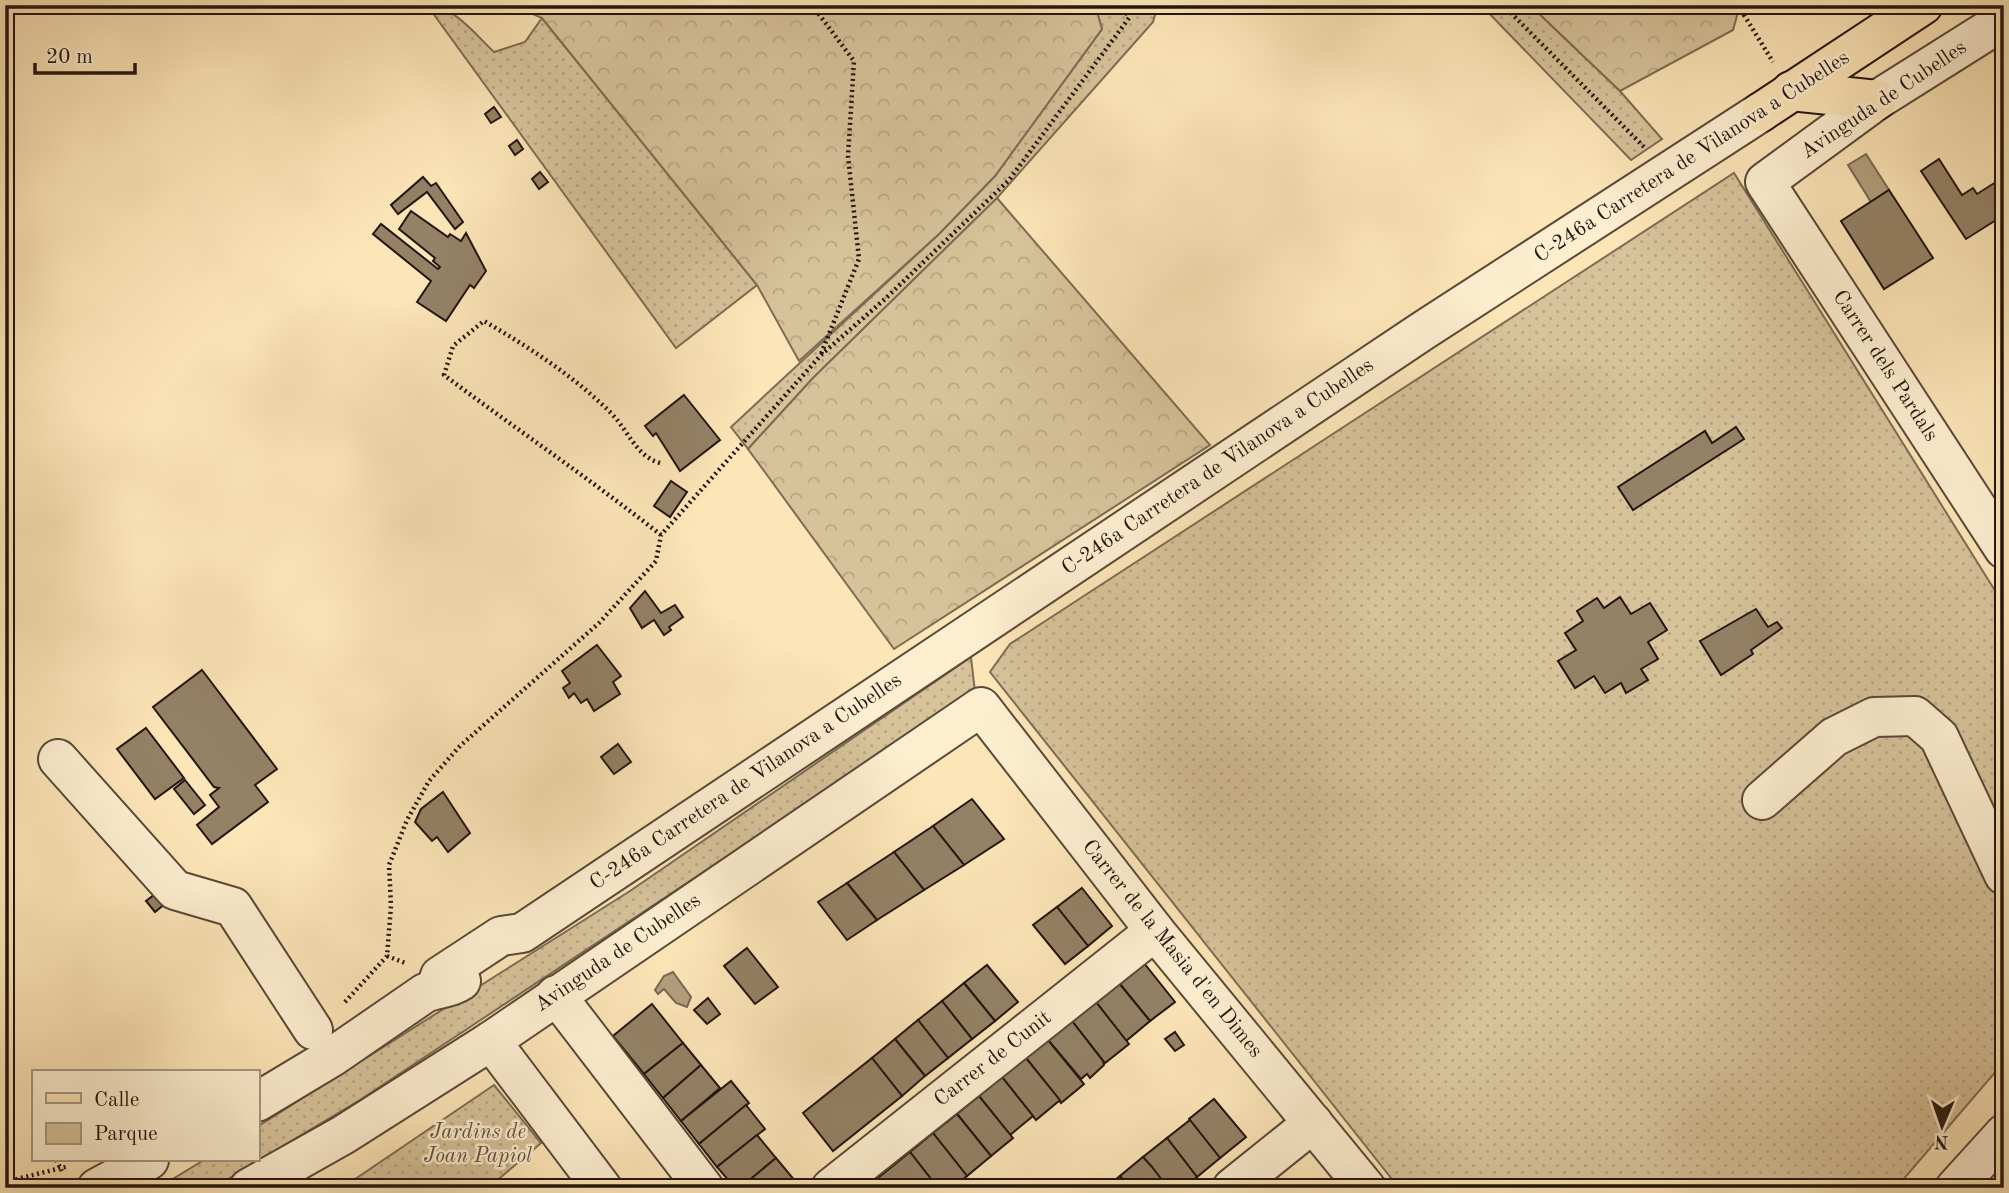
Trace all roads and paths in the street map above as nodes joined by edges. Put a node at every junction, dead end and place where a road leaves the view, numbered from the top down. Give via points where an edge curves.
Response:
1 (812, 5) edge
2 (1122, 5) edge
3 (1503, 5) edge
4 (1749, 5) edge
5 (1925, 7) edge
6 (2004, 20) edge
7 (1877, 100) junction
8 (1776, 102) junction
9 (1669, 172) junction
10 (1765, 182) joint
11 (821, 355) junction
12 (660, 463) dead end
13 (661, 535) junction
14 (2004, 549) edge
15 (981, 707) joint
16 (58, 759) dead end
17 (1762, 800) dead end
18 (2004, 875) edge
19 (1155, 931) junction
20 (556, 995) junction
21 (313, 1030) joint
22 (491, 1041) junction
23 (259, 1101) edge
24 (1313, 1124) junction
25 (2004, 1134) edge
26 (145, 1162) edge
27 (62, 1170) dead end
28 (5, 1182) edge
29 (97, 1188) edge
30 (249, 1188) edge
31 (603, 1188) edge
32 (704, 1188) edge
33 (831, 1188) edge
34 (1232, 1188) edge
35 (1366, 1188) edge
36 (1955, 1188) edge

1 - 11 path via 854,61 848,156 859,259
2 - 11 path via 1129,18 1009,180
3 - 9 path
4 - 8 path via 1744,15
5 - 8 main road, C-246a Carretera de Vilanova a Cubelles
6 - 7 street, Avinguda de Cubelles
7 - 8 main road
7 - 10 street, Avinguda de Cubelles
8 - 9 street, C-246a Carretera de Vilanova a Cubelles
9 - 23 street, C-246a Carretera de Vilanova a Cubelles via 1424,330 517,936 517,945 451,988 436,988
10 - 14 street, Carrer dels Pardals
11 - 13 path
12 - 13 path via 646,459 612,415 551,361 484,321 453,346 444,374
13 - 21 path via 656,561 599,623 460,746 429,781 389,865 387,956
15 - 19 street, Carrer de la Masia d'en Dimes
15 - 20 street, Avinguda de Cubelles
16 - 21 street via 175,890 233,907
17 - 18 street via 1834,737 1874,717 1915,716 1939,737
19 - 24 street, Carrer de la Masia d'en Dimes
19 - 33 street, Carrer de Cunit
20 - 22 street, Avinguda de Cubelles
20 - 32 street
22 - 30 street, Avinguda de Cubelles via 343,1135
22 - 31 street
24 - 34 street
24 - 35 street, Carrer de la Masia d'en Dimes
25 - 36 street
26 - 29 street
27 - 28 path

